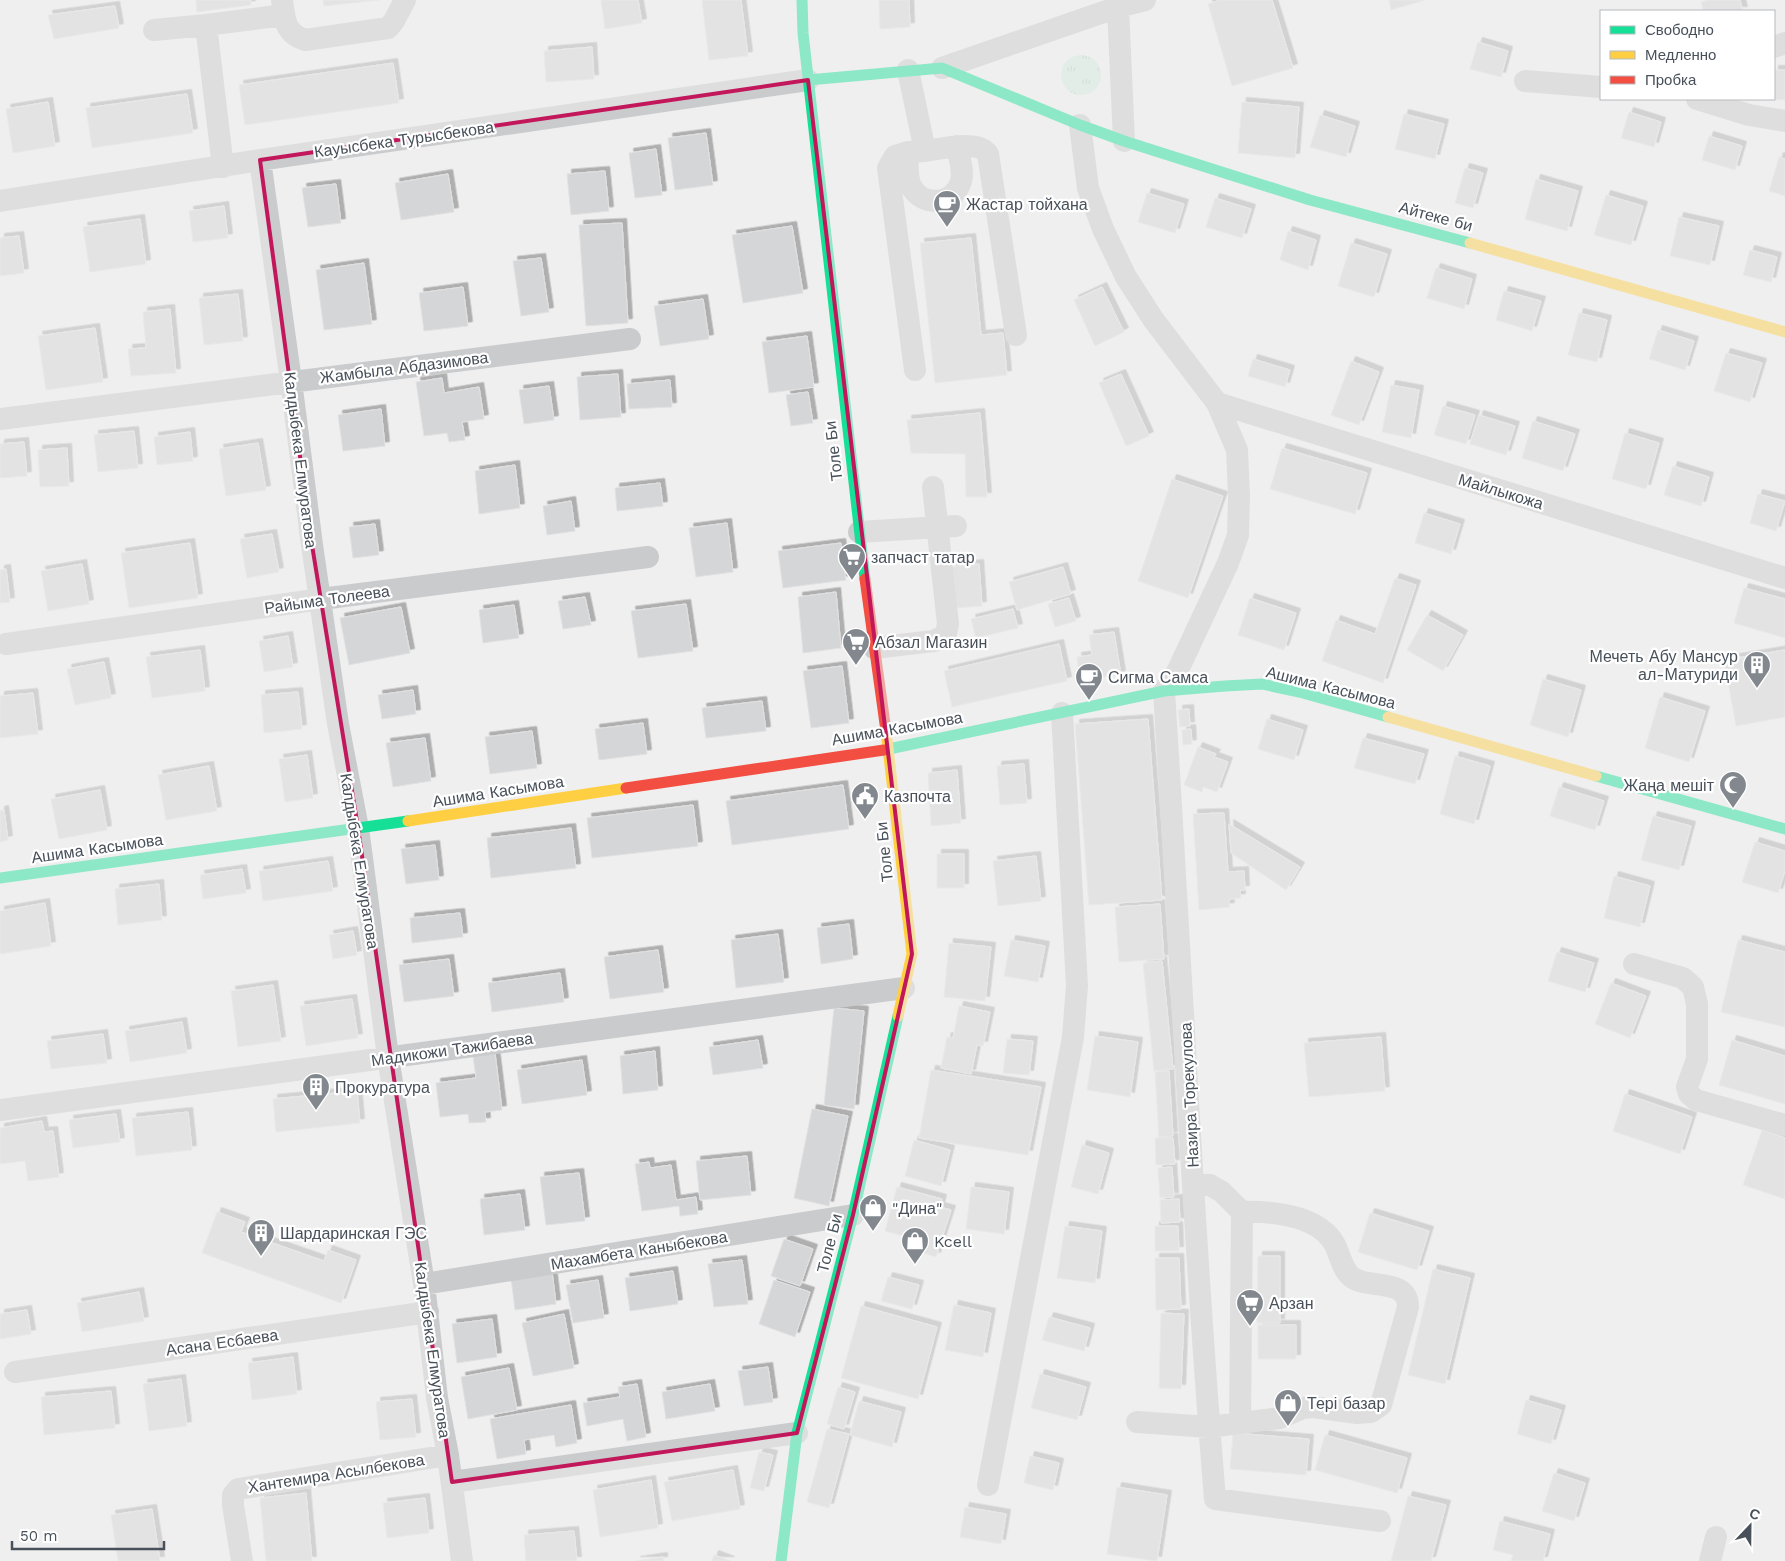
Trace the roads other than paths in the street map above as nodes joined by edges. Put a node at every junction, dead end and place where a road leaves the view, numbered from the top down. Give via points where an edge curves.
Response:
1 (405, 0) edge
2 (802, 0) edge
3 (1145, 0) edge
4 (1117, 3) edge
5 (283, 7) edge
6 (206, 25) junction
7 (154, 30) dead end
8 (942, 68) junction
9 (908, 70) junction
10 (1524, 80) dead end
11 (1600, 87) edge
12 (810, 90) junction
13 (1703, 100) edge
14 (1785, 120) edge
15 (1080, 125) junction
16 (1124, 141) junction
17 (957, 146) junction
18 (916, 151) junction
19 (260, 160) junction
20 (223, 167) junction
21 (0, 201) edge
22 (1785, 332) edge
23 (1016, 335) dead end
24 (630, 339) dead end
25 (915, 370) dead end
26 (291, 381) junction
27 (1217, 403) junction
28 (0, 419) edge
29 (932, 487) dead end
30 (947, 527) junction
31 (859, 532) junction
32 (648, 557) dead end
33 (1785, 578) edge
34 (321, 599) junction
35 (6, 644) dead end
36 (874, 648) junction
37 (1164, 691) junction
38 (1062, 713) junction
39 (889, 748) junction
40 (358, 828) junction
41 (1785, 829) edge
42 (0, 878) edge
43 (1634, 964) dead end
44 (904, 988) junction
45 (388, 1057) junction
46 (0, 1110) edge
47 (1785, 1126) edge
48 (1194, 1185) junction
49 (1242, 1212) junction
50 (853, 1215) junction
51 (424, 1284) junction
52 (428, 1312) junction
53 (15, 1372) dead end
54 (1137, 1422) dead end
55 (1240, 1423) junction
56 (1209, 1427) junction
57 (797, 1433) junction
58 (448, 1454) junction
59 (452, 1482) junction
60 (988, 1486) dead end
61 (1380, 1521) dead end
62 (1716, 1537) dead end
63 (242, 1561) edge
64 (462, 1561) edge
65 (781, 1561) edge
66 (1710, 1561) edge

1 - 5 street via 388,28 305,40 294,36 287,27
2 - 12 street, Толе Би
3 - 4 street
4 - 8 street
4 - 16 street
5 - 6 street
6 - 7 street
6 - 20 street
8 - 9 street
8 - 15 street, Айтеке би
9 - 12 street
9 - 18 street
10 - 11 street
12 - 19 street, Кауысбека Турысбекова
12 - 31 street, Толе Би
13 - 14 street via 1749,115
15 - 16 street, Айтеке би
15 - 27 street via 1088,188 1126,277 1153,319
16 - 22 street, Айтеке би via 1310,200
17 - 18 street
17 - 18 street via 962,174 960,184 954,194 932,202 912,188 908,177
17 - 23 street via 980,148 988,154
18 - 25 street via 894,156 888,168
19 - 20 street, Кауысбека Турысбекова
19 - 26 street, Калдыбека Елмуратова
20 - 21 street, Кауысбека Турысбекова
24 - 26 street, Жамбыла Абдазимова
26 - 28 street, Жамбыла Абдазимова
26 - 34 street, Калдыбека Елмуратова
27 - 33 street, Майлыкожа
27 - 37 street via 1237,450 1238,535 1181,664
29 - 30 street
30 - 31 street
30 - 36 street via 946,634 934,641
31 - 36 street, Толе Би
32 - 34 street, Райыма Толеева
34 - 35 street, Райыма Толеева
34 - 40 street, Калдыбека Елмуратова via 338,724
36 - 39 street, Толе Би
37 - 38 street, Ашима Касымова
37 - 41 street, Ашима Касымова via 1262,684 1303,693
37 - 48 street, Назира Торекулова
38 - 39 street, Ашима Касымова
38 - 60 street via 1077,986 1073,1037
39 - 40 street, Ашима Касымова
39 - 44 street, Толе Би via 912,954
40 - 42 street, Ашима Касымова
40 - 45 street, Калдыбека Елмуратова
43 - 47 street via 1682,978 1693,987 1698,1004 1697,1059 1687,1087 1689,1094 1696,1100
44 - 45 street, Мадикожи Тажибаева
44 - 50 street, Толе Би
45 - 46 street, Мадикожи Тажибаева
45 - 51 street, Калдыбека Елмуратова
48 - 49 street via 1210,1185
48 - 56 street, Назира Торекулова
49 - 55 street
49 - 55 street via 1266,1211 1309,1221 1334,1243 1352,1278 1396,1288 1408,1300 1408,1308 1381,1404 1371,1412 1313,1407 1280,1418
50 - 51 street, Махамбета Каныбекова
50 - 57 street, Толе Би
51 - 52 street, Калдыбека Елмуратова
52 - 53 street, Асана Есбаева
52 - 58 street, Калдыбека Елмуратова
54 - 56 street
55 - 56 street
56 - 61 street, Назира Торекулова via 1215,1498
57 - 59 street
57 - 65 street, Толе Би
58 - 59 street, Калдыбека Елмуратова
58 - 63 street, Хантемира Асылбекова via 238,1489 233,1495 232,1506
59 - 64 street, Калдыбека Елмуратова
62 - 66 street

